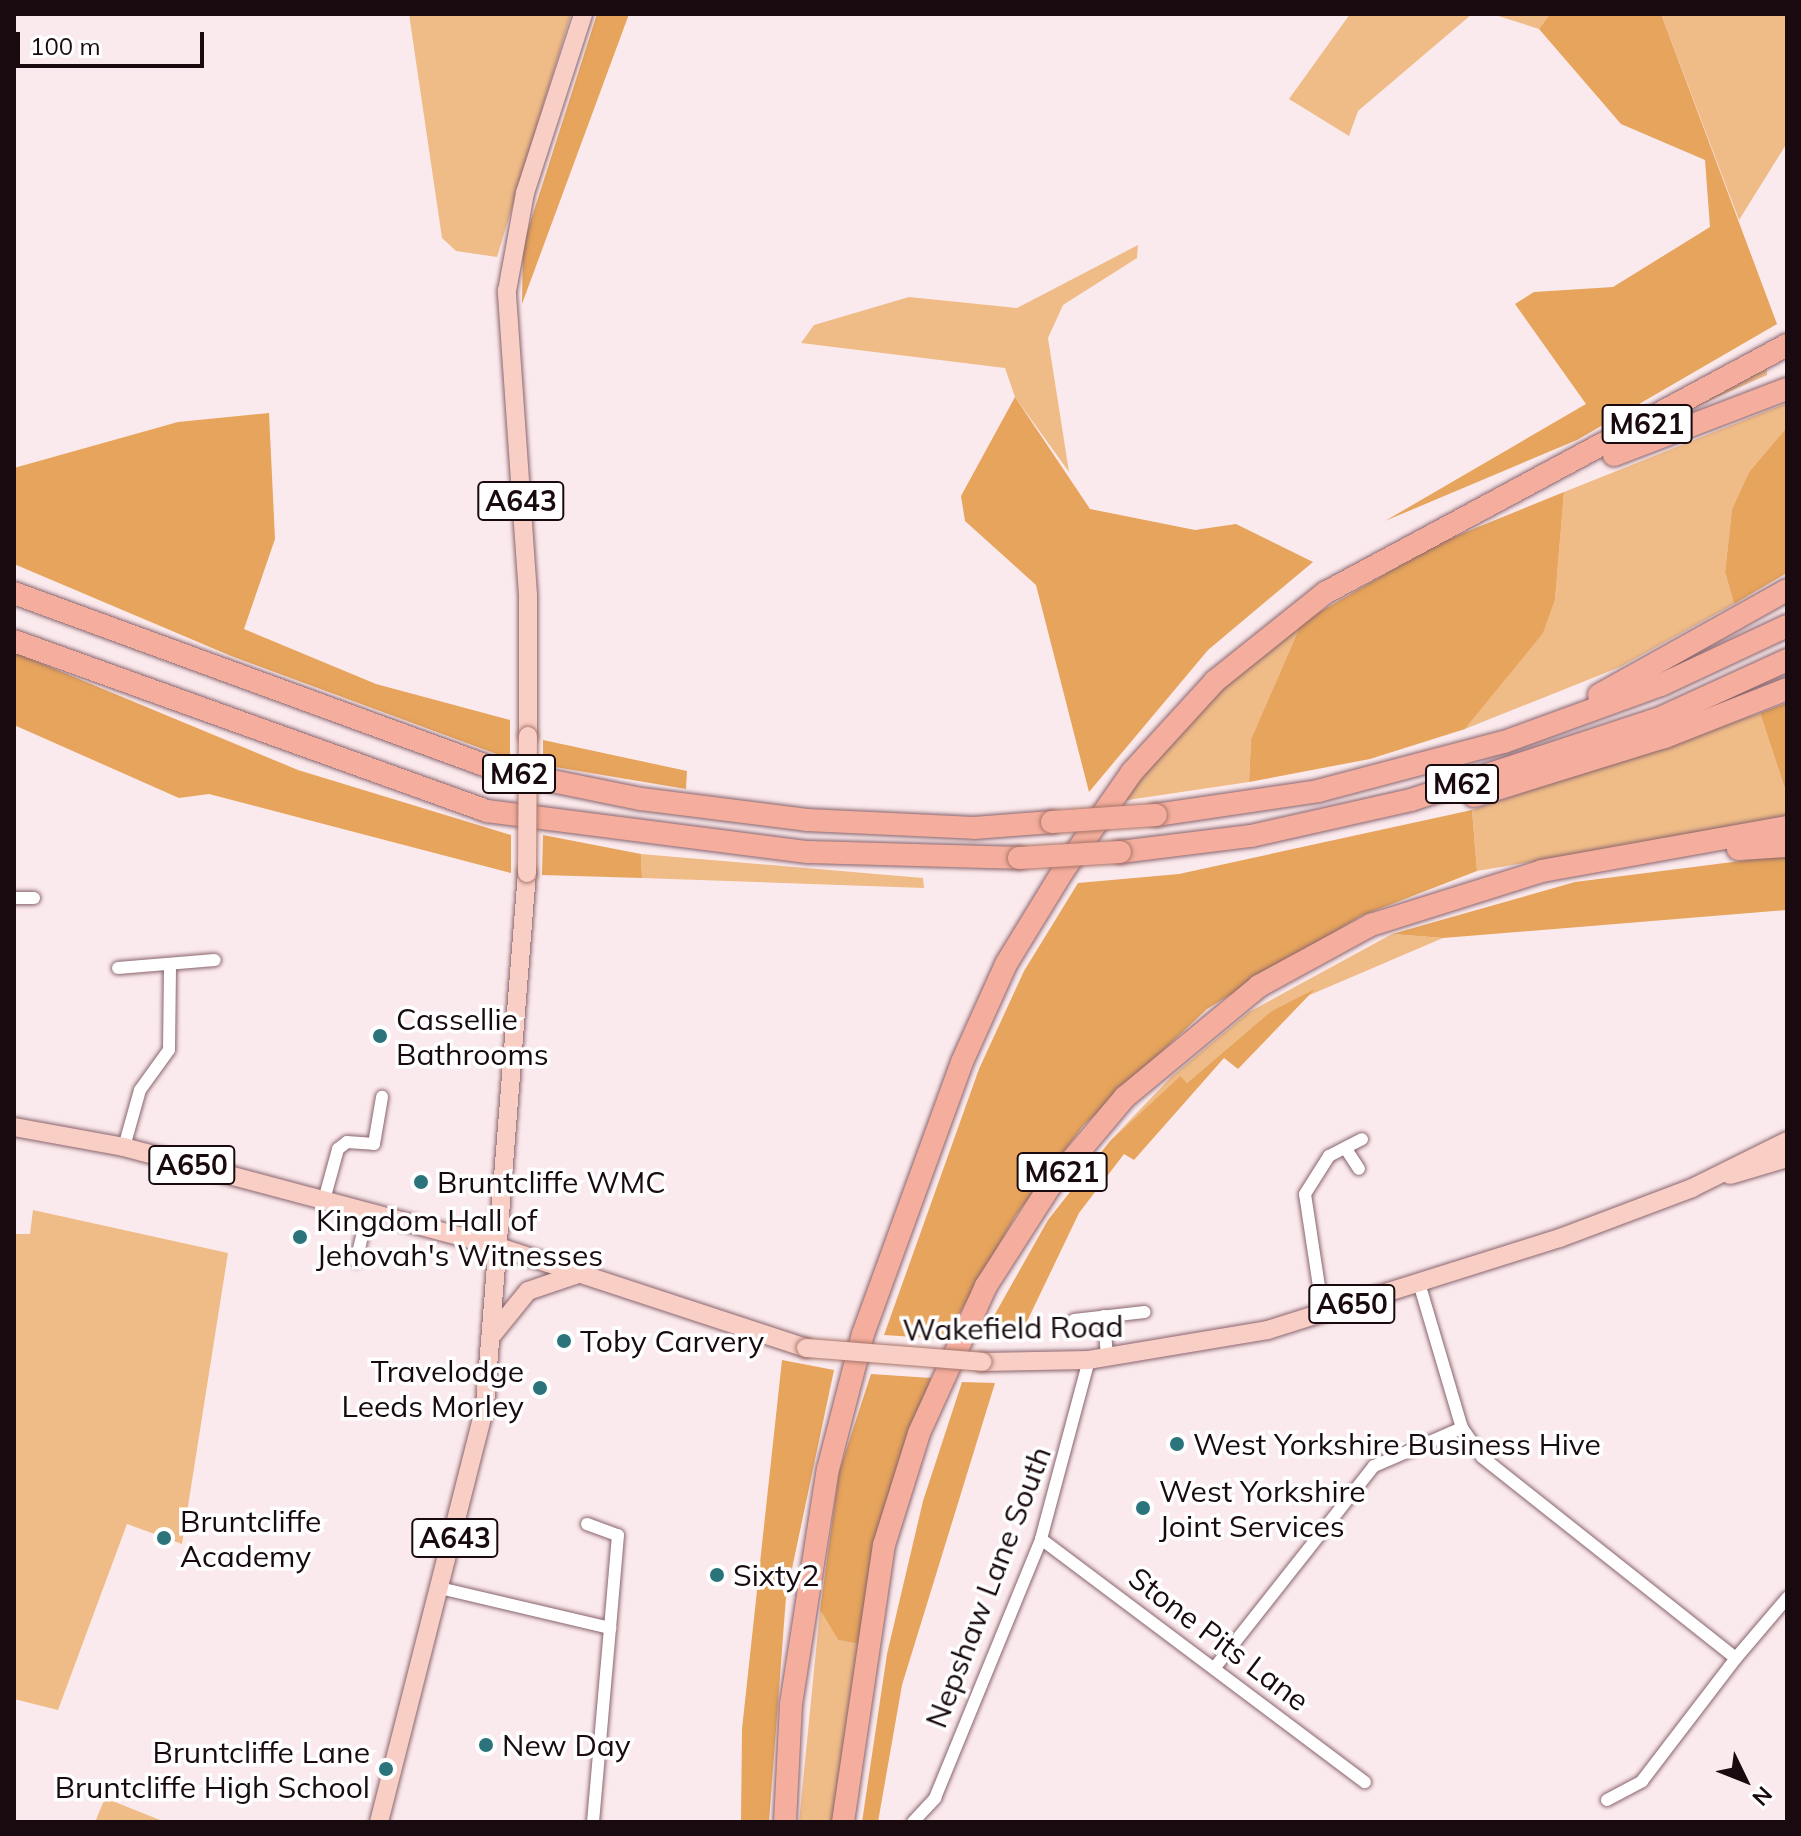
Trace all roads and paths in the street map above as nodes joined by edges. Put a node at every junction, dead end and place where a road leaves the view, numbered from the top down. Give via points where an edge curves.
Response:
1 (583, 14) edge
2 (1787, 345) edge
3 (1787, 389) edge
4 (1504, 497) junction
5 (1787, 590) edge
6 (14, 593) edge
7 (1787, 626) edge
8 (14, 641) edge
9 (1787, 660) edge
10 (1787, 689) edge
11 (1504, 742) junction
12 (1787, 827) edge
13 (1251, 836) junction
14 (1787, 846) edge
15 (1657, 853) junction
16 (14, 898) edge
17 (34, 898) dead end
18 (215, 960) dead end
19 (170, 964) junction
20 (118, 968) dead end
21 (382, 1097) dead end
22 (14, 1127) edge
23 (1362, 1139) dead end
24 (1787, 1141) edge
25 (124, 1147) junction
26 (1348, 1152) junction
27 (1787, 1158) edge
28 (1359, 1169) dead end
29 (1708, 1181) junction
30 (324, 1200) junction
31 (368, 1212) junction
32 (499, 1247) junction
33 (356, 1261) dead end
34 (577, 1274) junction
35 (1419, 1283) junction
36 (1145, 1312) dead end
37 (1323, 1313) junction
38 (1104, 1316) junction
39 (1074, 1320) dead end
40 (491, 1337) junction
41 (1098, 1359) junction
42 (1462, 1428) junction
43 (587, 1524) dead end
44 (1041, 1539) junction
45 (444, 1589) junction
46 (1787, 1598) edge
47 (610, 1628) junction
48 (1736, 1658) junction
49 (1216, 1666) junction
50 (1365, 1782) dead end
51 (1607, 1800) dead end
52 (379, 1822) edge
53 (593, 1822) edge
54 (785, 1822) edge
55 (843, 1822) edge
56 (913, 1822) edge

1 - 32 main road, A643, bridge via 525,193 507,291 528,595 527,873
2 - 4 highway, M621
3 - 4 highway, M621
4 - 54 highway, M621 via 1325,593 1215,681 1132,772 1006,964 905,1209 828,1469 791,1704
5 - 11 highway, M62 via 1688,650
6 - 11 highway, M62, bridge via 498,770 641,799 807,820 974,828 1156,815 1318,791
7 - 11 highway, M62 via 1661,685
8 - 13 highway, M62, bridge via 487,811 809,852 1019,858
9 - 13 highway, M62 via 1658,719 1511,770
10 - 13 highway via 1518,784 1433,806
12 - 15 highway, M621
14 - 15 highway, M621
15 - 55 highway, M621 via 1485,885 1371,925 1319,952 1259,986 1125,1097 1050,1186 954,1346 919,1433 884,1545
16 - 17 street
18 - 19 street
19 - 20 street
19 - 25 street via 169,1050 140,1090
21 - 30 street via 374,1144 347,1142 338,1149
22 - 25 main road, A650
23 - 26 street
24 - 29 main road, Wakefield Road / A650
25 - 30 main road, A650
26 - 28 street
26 - 37 street via 1329,1156 1305,1194
27 - 29 main road, Wakefield Road / A650
29 - 35 main road, Wakefield Road / A650
30 - 31 main road, A650
31 - 32 main road, A650
31 - 33 street
32 - 34 main road, Wakefield Road / A650
32 - 40 main road, A643
34 - 40 main road via 528,1291
34 - 41 main road, Wakefield Road / A650, bridge via 806,1348 982,1362
35 - 37 main road, Wakefield Road / A650
35 - 42 street
36 - 38 street
37 - 41 main road, Wakefield Road / A650 via 1268,1330
38 - 39 street
38 - 41 street, Nepshaw Lane South
40 - 45 main road, A643 via 485,1405
41 - 44 street, Nepshaw Lane South
42 - 48 street via 1482,1457
42 - 49 street via 1374,1466
43 - 47 street via 618,1535
44 - 49 street, Stone Pits Lane
44 - 56 street, Nepshaw Lane South via 935,1798
45 - 47 street
45 - 52 main road, A643
46 - 48 street
47 - 53 street
48 - 51 street via 1642,1781
49 - 50 street, Stone Pits Lane

